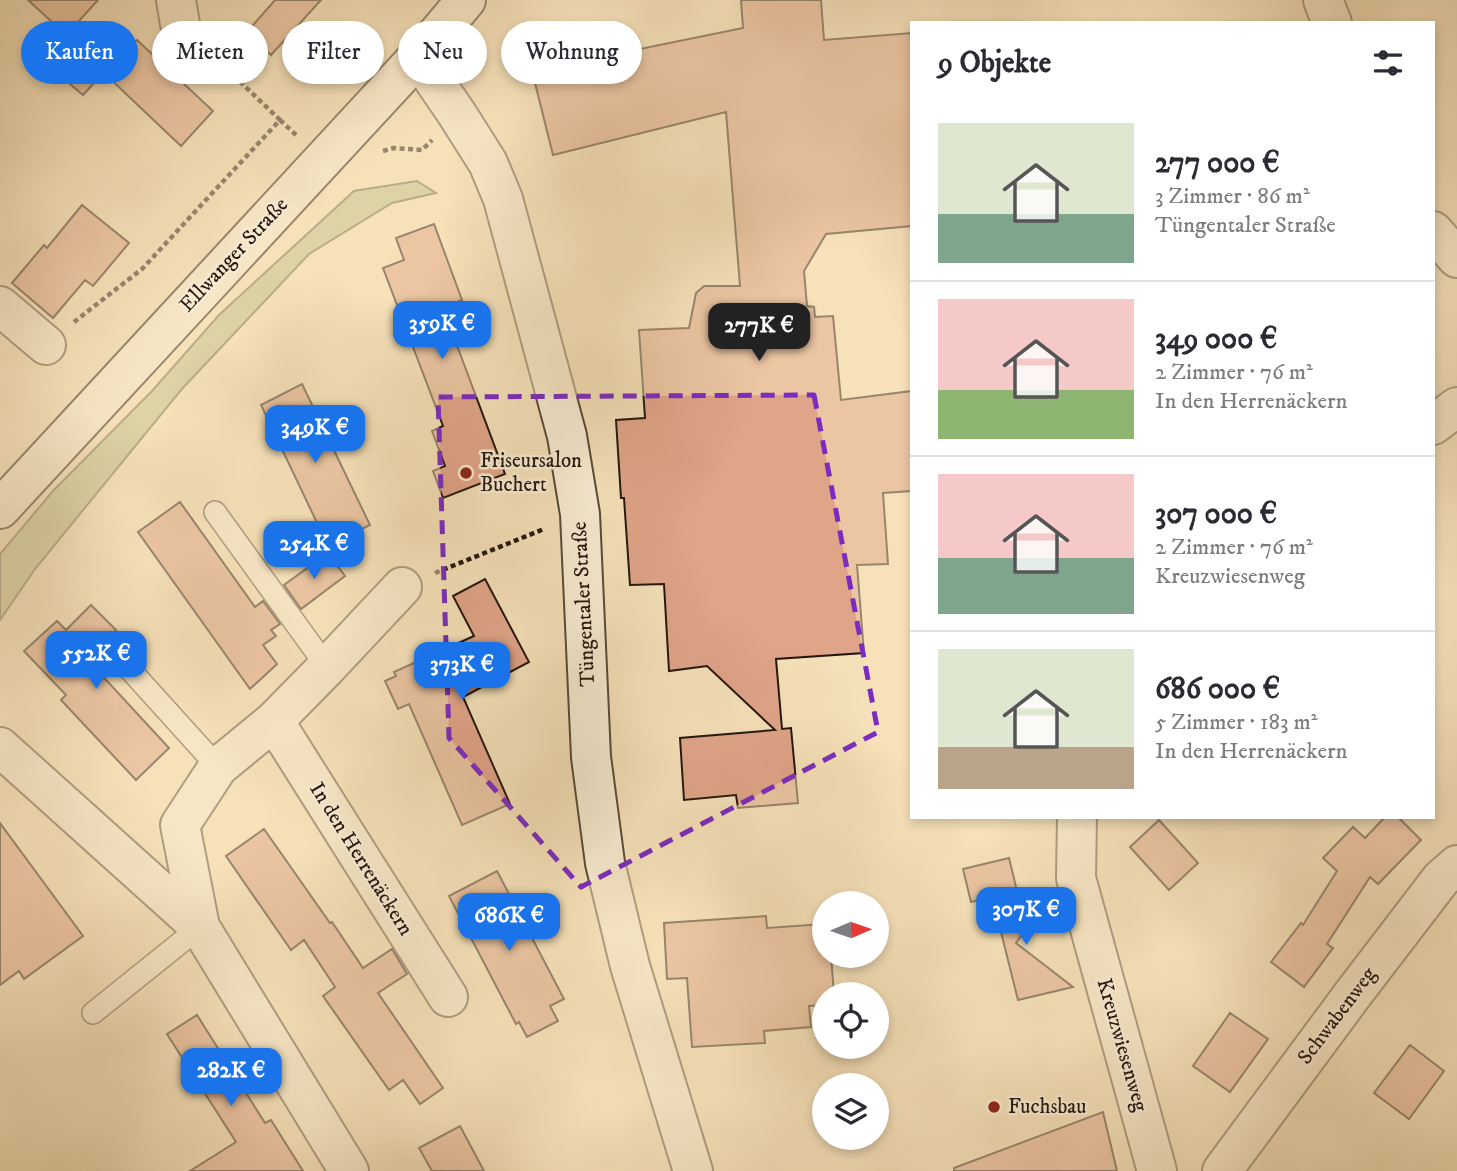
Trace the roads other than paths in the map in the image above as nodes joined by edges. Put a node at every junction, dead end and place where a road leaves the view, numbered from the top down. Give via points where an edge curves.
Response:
1 (466, 0) edge
2 (1322, 0) edge
3 (448, 21) edge
4 (1331, 21) edge
5 (398, 79) edge
6 (436, 84) edge
7 (1435, 233) edge
8 (1457, 258) edge
9 (0, 306) edge
10 (46, 345) road end
11 (1457, 407) edge
12 (1435, 424) edge
13 (0, 509) edge
14 (215, 512) dead end
15 (402, 587) road end
16 (124, 663) dead end
17 (327, 667) junction
18 (274, 721) junction
19 (0, 747) edge
20 (218, 767) junction
21 (1077, 819) edge
22 (1457, 865) edge
23 (200, 927) junction
24 (448, 997) dead end
25 (93, 1013) dead end
26 (349, 1171) edge
27 (693, 1171) edge
28 (1157, 1171) edge
29 (1222, 1171) edge

1 - 3 street, Ellwanger Straße
2 - 4 street
5 - 13 street, Ellwanger Straße
6 - 27 street, Tüngentaler Straße via 488,163 503,200 567,436 580,514 591,757 605,863 630,966
7 - 8 street
9 - 10 street
11 - 12 street
14 - 17 lane
15 - 17 street
16 - 20 lane
17 - 18 street
18 - 20 street
18 - 24 street, In den Herrenäckern
19 - 23 street
20 - 23 street via 180,825
21 - 28 street, Kreuzwiesenweg via 1076,878
22 - 29 street, Schwabenweg via 1441,879
23 - 25 lane
23 - 26 street

